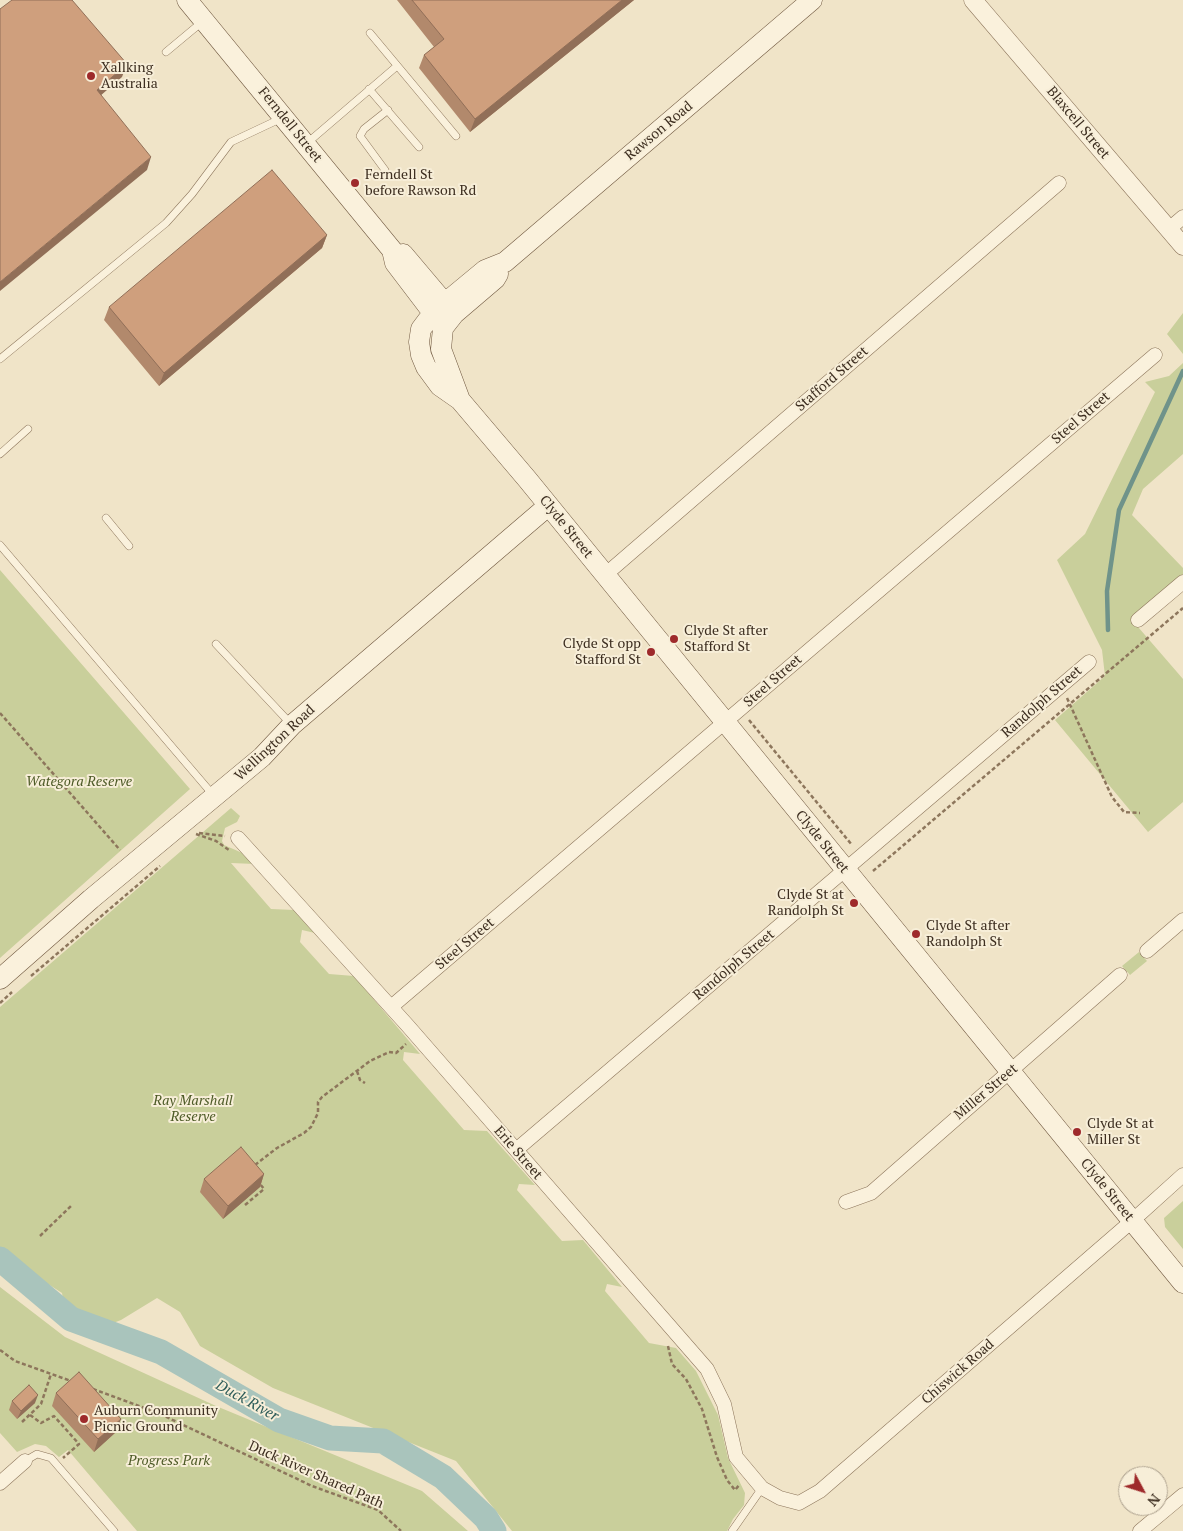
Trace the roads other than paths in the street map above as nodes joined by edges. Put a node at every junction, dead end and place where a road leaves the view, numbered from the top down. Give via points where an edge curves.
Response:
1 (187, 0) edge
2 (812, 0) edge
3 (973, 0) edge
4 (204, 20) junction
5 (370, 33) dead end
6 (166, 52) dead end
7 (397, 66) junction
8 (369, 89) junction
9 (388, 110) junction
10 (284, 117) junction
11 (456, 136) dead end
12 (305, 144) junction
13 (419, 147) dead end
14 (385, 170) dead end
15 (1059, 183) dead end
16 (1183, 218) edge
17 (1169, 230) junction
18 (1183, 246) edge
19 (444, 313) junction
20 (1155, 355) dead end
21 (0, 359) edge
22 (28, 429) dead end
23 (0, 454) edge
24 (548, 506) junction
25 (106, 518) dead end
26 (0, 545) edge
27 (129, 546) dead end
28 (605, 575) junction
29 (1183, 582) edge
30 (1138, 620) dead end
31 (216, 644) dead end
32 (1089, 662) dead end
33 (725, 722) junction
34 (292, 725) junction
35 (215, 797) junction
36 (238, 838) road end
37 (846, 871) junction
38 (1183, 920) edge
39 (1147, 951) dead end
40 (1120, 975) dead end
41 (8, 984) edge
42 (391, 1007) junction
43 (1011, 1072) junction
44 (516, 1150) junction
45 (1183, 1174) edge
46 (846, 1202) dead end
47 (1132, 1221) junction
48 (1183, 1283) edge
49 (26, 1461) joint
50 (0, 1483) edge
51 (762, 1488) junction
52 (1183, 1495) edge
53 (114, 1531) edge
54 (732, 1531) edge
55 (1140, 1531) edge

1 - 4 main road, Ferndell Street
2 - 19 main road, Rawson Road via 505,262 495,279
3 - 17 street, Blaxcell Street
4 - 6 lane
4 - 10 main road, Ferndell Street
5 - 7 lane
7 - 8 lane
7 - 11 lane
8 - 9 lane
8 - 12 lane
9 - 13 lane
9 - 14 lane via 360,136
10 - 12 main road, Ferndell Street
10 - 21 lane via 231,142 166,223
12 - 19 main road, Ferndell Street via 392,250 405,255
15 - 28 street, Stafford Street
16 - 17 street
17 - 18 street, Blaxcell Street
19 - 24 main road, Clyde Street via 441,349 460,400
20 - 33 street, Steel Street
22 - 23 lane
24 - 28 main road, Clyde Street
24 - 34 main road, Wellington Road
25 - 27 lane
26 - 35 lane
28 - 33 main road, Clyde Street
29 - 30 street
31 - 34 lane
32 - 37 street, Randolph Street
33 - 37 main road, Clyde Street
33 - 42 street, Steel Street
34 - 35 main road, Wellington Road via 262,757
35 - 41 main road, Wellington Road via 91,899
36 - 42 street, Erie Street
37 - 43 main road, Clyde Street
37 - 44 street, Randolph Street
38 - 39 street
40 - 43 street, Miller Street
42 - 44 street, Erie Street
43 - 46 street, Miller Street via 870,1193
43 - 47 main road, Clyde Street
44 - 51 street, Erie Street via 707,1369 724,1404 736,1457
45 - 47 street, Chiswick Road
47 - 48 main road, Clyde Street
47 - 51 street, Chiswick Road via 820,1491 800,1502 780,1498
49 - 50 street
49 - 53 lane via 42,1454 56,1464
51 - 54 lane
52 - 55 street

